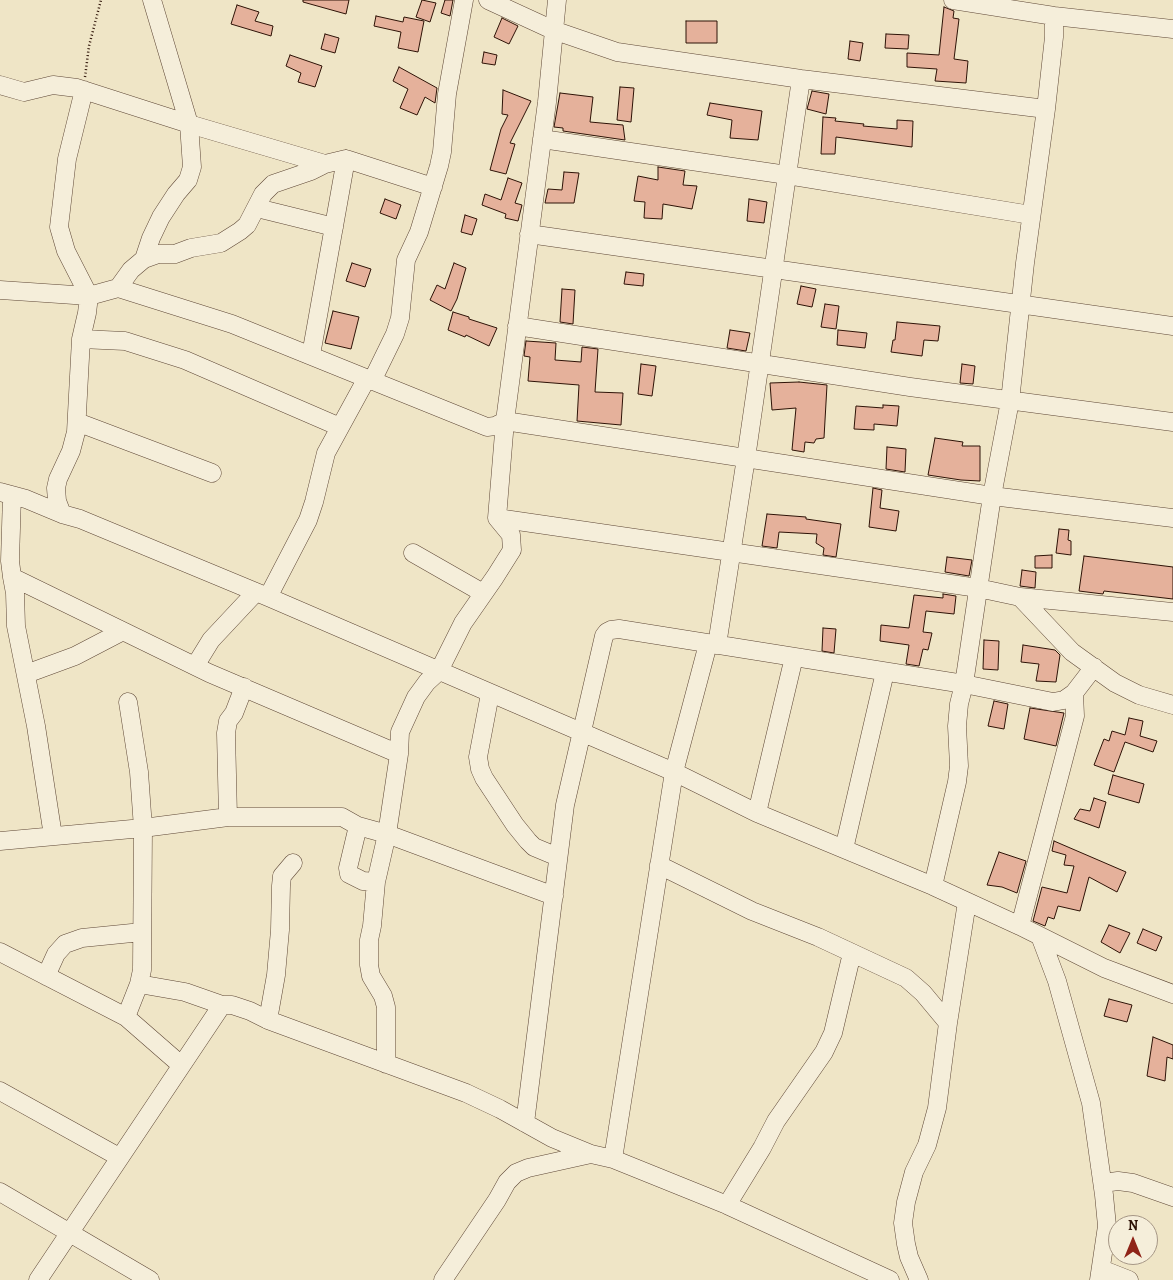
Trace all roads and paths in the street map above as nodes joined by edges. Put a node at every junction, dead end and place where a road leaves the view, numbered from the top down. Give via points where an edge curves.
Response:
1 (101, 0) edge
2 (152, 0) edge
3 (464, 0) edge
4 (488, 0) edge
5 (557, 0) edge
6 (953, 0) edge
7 (979, 2) edge
8 (1054, 16) junction
9 (1173, 29) edge
10 (553, 30) junction
11 (801, 79) junction
12 (0, 85) edge
13 (84, 90) junction
14 (1046, 109) junction
15 (189, 124) junction
16 (542, 139) junction
17 (346, 159) junction
18 (325, 164) junction
19 (787, 175) junction
20 (433, 187) junction
21 (257, 208) junction
22 (1031, 214) junction
23 (334, 226) junction
24 (530, 234) junction
25 (144, 259) junction
26 (774, 268) junction
27 (118, 288) junction
28 (0, 290) edge
29 (89, 296) junction
30 (1020, 303) junction
31 (517, 326) junction
32 (1173, 326) edge
33 (81, 339) junction
34 (311, 355) junction
35 (760, 364) junction
36 (369, 379) junction
37 (1010, 401) junction
38 (505, 420) junction
39 (77, 422) junction
40 (1173, 422) edge
41 (340, 427) junction
42 (746, 458) junction
43 (212, 473) dead end
44 (6, 494) edge
45 (992, 496) junction
46 (62, 514) junction
47 (497, 518) junction
48 (1173, 518) edge
49 (732, 551) junction
50 (413, 553) dead end
51 (12, 578) junction
52 (978, 588) junction
53 (483, 593) junction
54 (262, 595) junction
55 (1020, 597) junction
56 (1173, 612) edge
57 (123, 631) junction
58 (712, 644) junction
59 (794, 657) junction
60 (194, 666) junction
61 (1094, 667) junction
62 (439, 671) junction
63 (885, 672) junction
64 (26, 674) junction
65 (964, 684) junction
66 (244, 687) junction
67 (1074, 693) junction
68 (490, 694) junction
69 (128, 702) dead end
70 (1173, 705) edge
71 (582, 732) junction
72 (399, 754) junction
73 (674, 772) junction
74 (757, 813) junction
75 (228, 817) junction
76 (358, 826) junction
77 (143, 828) junction
78 (387, 834) junction
79 (53, 836) junction
80 (0, 840) edge
81 (844, 849) junction
82 (558, 857) junction
83 (293, 863) dead end
84 (659, 865) junction
85 (376, 882) junction
86 (932, 886) junction
87 (554, 896) junction
88 (967, 902) junction
89 (1020, 926) junction
90 (142, 932) junction
91 (1040, 936) junction
92 (0, 952) edge
93 (852, 953) junction
94 (46, 976) junction
95 (139, 984) junction
96 (1173, 994) edge
97 (222, 1005) junction
98 (126, 1017) junction
99 (268, 1020) junction
100 (948, 1023) junction
101 (386, 1064) junction
102 (181, 1065) junction
103 (0, 1091) edge
104 (525, 1123) junction
105 (591, 1154) junction
106 (119, 1158) junction
107 (613, 1159) junction
108 (1103, 1183) junction
109 (0, 1192) edge
110 (1173, 1197) edge
111 (727, 1206) junction
112 (69, 1234) junction
113 (1100, 1274) edge
114 (38, 1280) edge
115 (150, 1280) edge
116 (443, 1280) edge
117 (890, 1280) edge
118 (919, 1280) edge
119 (1129, 1280) edge

1 - 13 path via 89,46
2 - 15 street
3 - 20 street via 447,94 442,152
4 - 10 street
5 - 10 street
6 - 7 street
7 - 8 street
8 - 9 street
8 - 14 street
10 - 11 street via 617,52
10 - 16 street
11 - 14 street
11 - 19 street
12 - 13 street via 24,92 53,85
13 - 15 street
13 - 29 street via 67,159 59,227 66,251
14 - 22 street
15 - 18 street
15 - 25 street via 192,167 188,180 158,224
16 - 19 street
16 - 24 street
17 - 18 street
17 - 20 street
17 - 23 street
18 - 21 street via 273,184 263,194
19 - 22 street
19 - 26 street
20 - 36 street via 420,232 404,268 400,318 395,334
21 - 23 street
21 - 25 street via 247,225 221,244
22 - 30 street
23 - 34 street
24 - 26 street
24 - 31 street
25 - 27 street
26 - 30 street
26 - 35 street
27 - 29 street
27 - 34 street via 232,324
28 - 29 street
29 - 33 street
30 - 32 street
30 - 37 street
31 - 35 street
31 - 38 street
33 - 39 street
33 - 41 street via 125,341 185,360
34 - 36 street
35 - 37 street
35 - 42 street
36 - 38 street via 486,427 496,426
36 - 41 street
37 - 40 street
37 - 45 street
38 - 42 street
38 - 47 street
39 - 43 street
39 - 46 street via 71,451 56,488
41 - 54 street via 326,453 308,520
42 - 45 street
42 - 49 street
44 - 46 street
44 - 51 street
45 - 48 street
45 - 52 street
46 - 54 street
47 - 49 street
47 - 53 street via 511,535 512,550
49 - 52 street
49 - 58 street
50 - 53 street
51 - 57 street
51 - 64 street via 16,626
52 - 55 street
52 - 65 street
53 - 62 street via 463,623
54 - 60 street via 211,640
54 - 62 street
55 - 56 street
55 - 61 street via 1072,652
57 - 60 street
57 - 64 street via 75,656
58 - 59 street
58 - 71 street via 619,629 607,632
58 - 73 street
59 - 63 street
59 - 74 street
60 - 66 street
61 - 67 street
61 - 70 street via 1139,695
62 - 68 street
62 - 72 street via 416,697 400,732
63 - 65 street
63 - 81 street
64 - 79 street
65 - 67 street via 1053,702
65 - 86 street via 957,726 957,782
66 - 72 street
66 - 75 street via 228,721 226,733
67 - 89 street via 1075,716
68 - 71 street
68 - 82 street via 478,757 480,769 515,825 534,847
69 - 77 street via 139,772
71 - 73 street
71 - 82 street via 565,805
72 - 78 street
73 - 74 street
73 - 84 street
74 - 81 street
75 - 76 street via 342,817
75 - 77 street
76 - 78 street
76 - 85 street via 348,868 350,874 363,881
77 - 79 street
77 - 90 street
78 - 85 street
78 - 87 street
79 - 80 street
81 - 86 street
82 - 87 street
83 - 99 street via 282,876 276,975
84 - 93 street via 752,911
84 - 107 street
85 - 101 street via 369,965 386,1008
86 - 88 street
87 - 104 street
88 - 89 street
88 - 100 street
89 - 91 street
90 - 94 street via 82,938 64,944
90 - 95 street
91 - 96 street via 1104,968
91 - 108 street via 1057,981 1091,1103
92 - 94 street
93 - 100 street via 915,984
93 - 111 street via 833,1034 776,1121
94 - 98 street
95 - 97 street via 184,992
95 - 98 street
97 - 99 street via 232,1005
97 - 102 street
98 - 102 street
99 - 101 street
100 - 118 street via 937,1108 927,1145 914,1172 903,1223 909,1257
101 - 104 street via 466,1093
102 - 106 street
103 - 106 street
104 - 105 street
105 - 107 street
105 - 116 street via 516,1173
106 - 112 street
107 - 111 street
108 - 110 street via 1133,1183
108 - 113 street via 1107,1226
109 - 112 street
111 - 117 street
112 - 114 street
112 - 115 street
113 - 119 street

